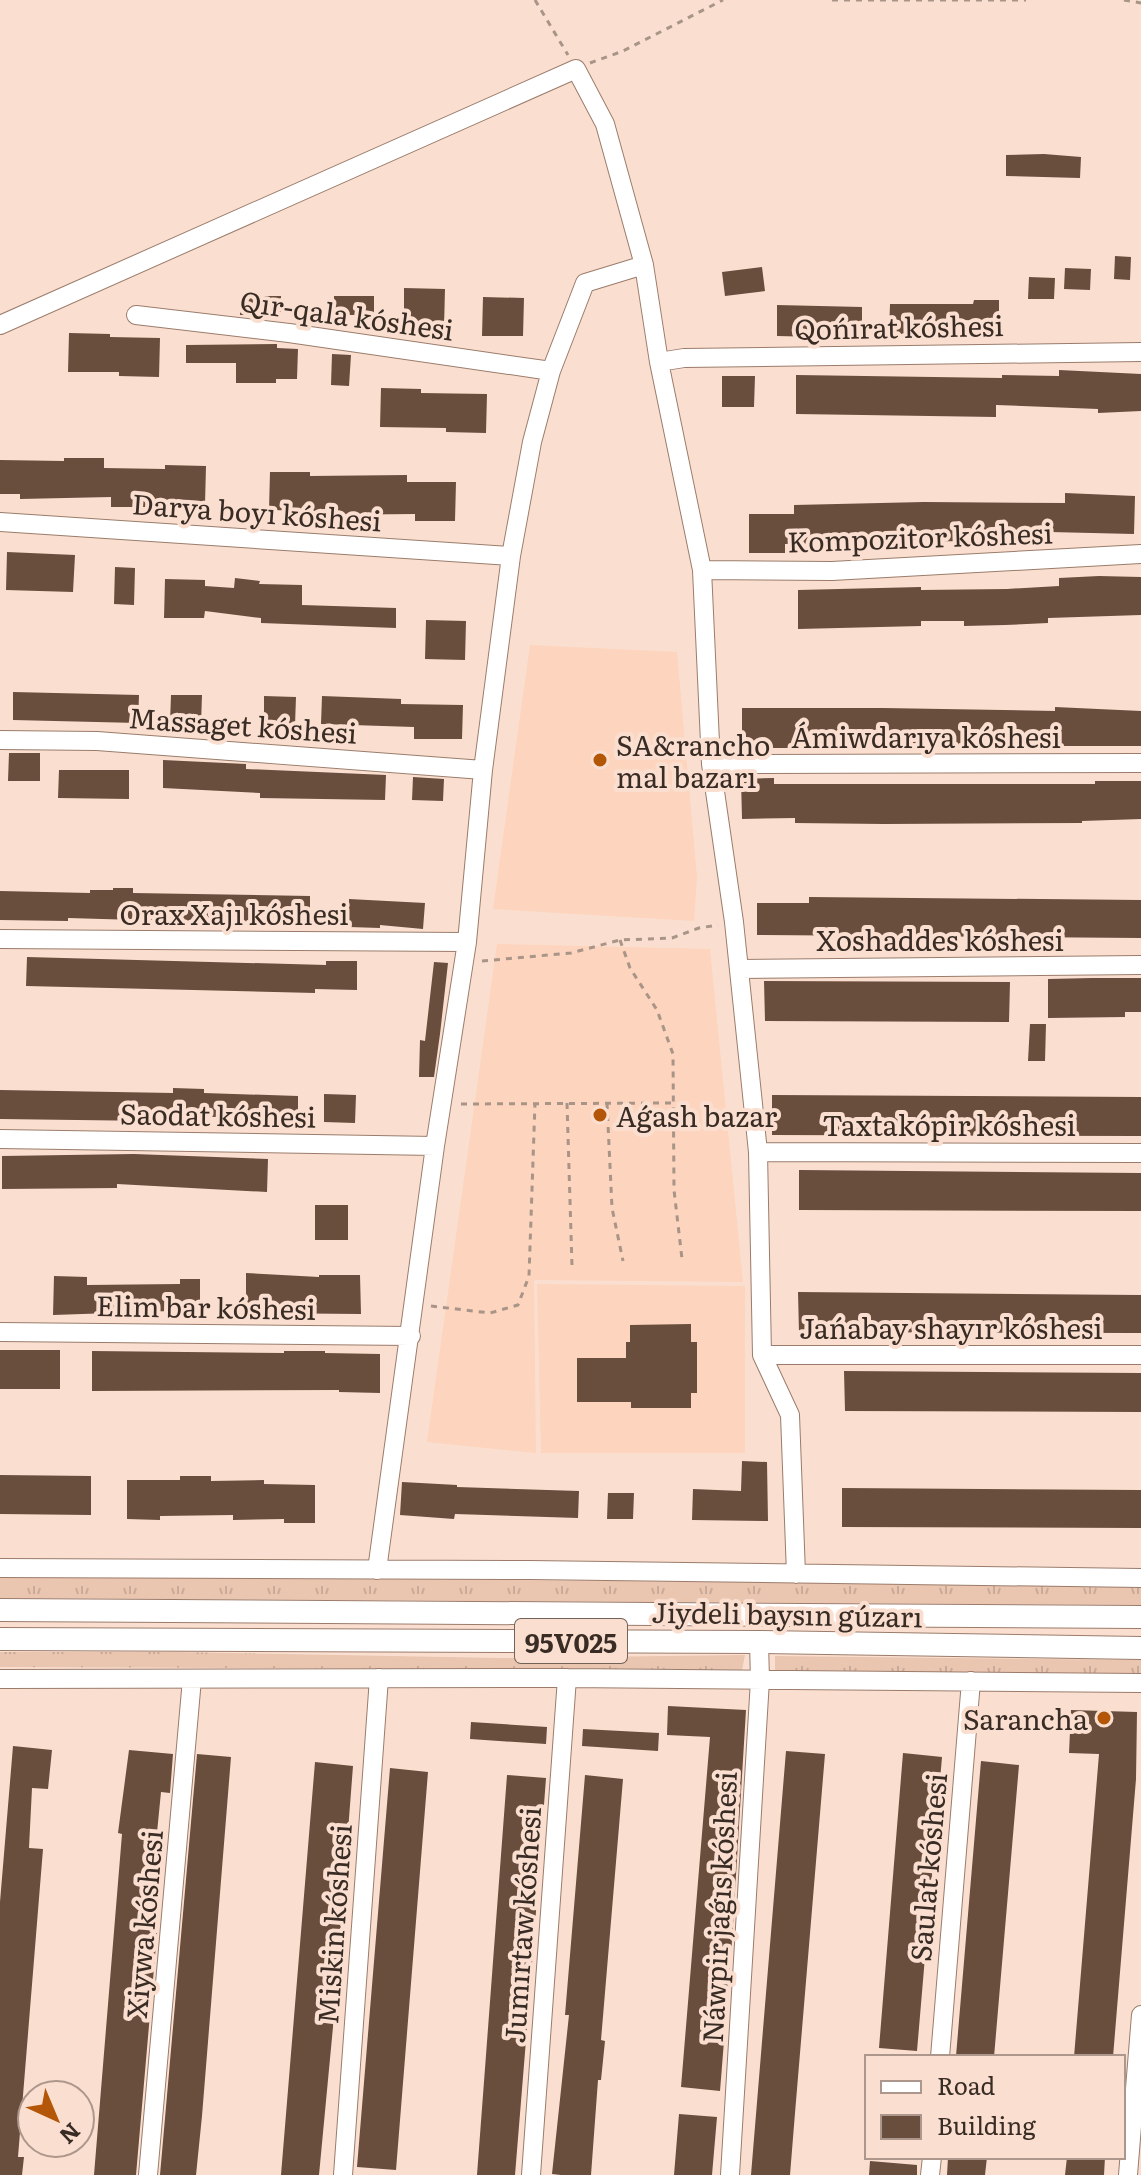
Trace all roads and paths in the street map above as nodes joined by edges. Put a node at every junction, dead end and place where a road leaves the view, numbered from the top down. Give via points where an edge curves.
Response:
1 (535, 0) edge
2 (723, 0) edge
3 (832, 0) edge
4 (1026, 0) edge
5 (1124, 0) edge
6 (1141, 3) edge
7 (576, 69) junction
8 (644, 265) junction
9 (136, 315) dead end
10 (0, 325) edge
11 (1141, 352) edge
12 (659, 362) junction
13 (551, 371) junction
14 (0, 522) edge
15 (1141, 554) edge
16 (511, 556) junction
17 (702, 570) junction
18 (0, 740) edge
19 (1141, 763) edge
20 (711, 764) junction
21 (483, 770) junction
22 (734, 922) junction
23 (0, 939) edge
24 (620, 940) junction
25 (467, 942) junction
26 (464, 962) junction
27 (1141, 965) edge
28 (739, 969) junction
29 (535, 1103) junction
30 (567, 1103) junction
31 (607, 1103) junction
32 (673, 1103) junction
33 (441, 1104) junction
34 (0, 1139) edge
35 (435, 1146) junction
36 (758, 1152) junction
37 (1141, 1153) edge
38 (682, 1259) dead end
39 (623, 1261) dead end
40 (572, 1266) dead end
41 (415, 1305) junction
42 (0, 1332) edge
43 (411, 1336) junction
44 (762, 1355) junction
45 (1141, 1355) edge
46 (0, 1568) edge
47 (377, 1570) junction
48 (796, 1574) junction
49 (1141, 1578) edge
50 (0, 1610) edge
51 (1141, 1617) edge
52 (0, 1639) edge
53 (759, 1642) junction
54 (1141, 1648) edge
55 (379, 1678) junction
56 (567, 1678) junction
57 (0, 1679) edge
58 (192, 1679) junction
59 (760, 1680) junction
60 (971, 1681) junction
61 (1141, 1683) edge
62 (1141, 2015) edge
63 (940, 2055) edge
64 (148, 2175) edge
65 (343, 2175) edge
66 (531, 2175) edge
67 (730, 2175) edge
68 (1128, 2175) edge

1 - 7 path
2 - 7 path
3 - 4 path
5 - 6 path
7 - 8 street via 605,124
7 - 10 street
8 - 12 street
8 - 13 street via 585,283
9 - 13 street, Qır-qala kóshesi
11 - 12 street, Qońırat kóshesi
12 - 17 street
13 - 16 street
14 - 16 street, Darya boyı kóshesi
15 - 17 street, Kompozitor kóshesi via 832,571
16 - 21 street
17 - 20 street
18 - 21 street, Massaget kóshesi via 97,741
19 - 20 street, Ámiwdarıya kóshesi
20 - 22 street
21 - 25 street
22 - 24 path via 672,938
22 - 28 street
23 - 25 street, Orax Xajı kóshesi
24 - 26 path via 571,953
24 - 32 path via 630,968 657,1010 673,1054
25 - 26 street
26 - 33 street
27 - 28 street, Xoshaddes kóshesi
28 - 36 street
29 - 30 path
29 - 33 path
29 - 41 path via 529,1276 518,1305 490,1313
30 - 31 path
30 - 40 path
31 - 32 path
31 - 39 path via 612,1208
32 - 38 path via 674,1190
33 - 35 street
34 - 35 street, Saodat kóshesi
35 - 41 street
36 - 37 street, Taxtakópir kóshesi
36 - 44 street
41 - 43 street
42 - 43 street, Elim bar kóshesi
43 - 47 street
44 - 45 street, Jańabay shayır kóshesi
44 - 48 street via 790,1415
46 - 47 street
47 - 48 street
48 - 49 street
50 - 51 main road, Jiydeli baysın gúzarı / 95V025
52 - 53 main road, Jiydeli baysın gúzarı / 95V025
53 - 54 main road, Jiydeli baysın gúzarı / 95V025
53 - 59 street, Náwpir jaǵıs kóshesi
55 - 56 street
55 - 58 street
55 - 65 street, Miskin kóshesi
56 - 59 street
56 - 66 street, Jumırtaw kóshesi
57 - 58 street
58 - 64 street, Xiywa kóshesi
59 - 60 street
59 - 67 street, Náwpir jaǵıs kóshesi
60 - 61 street
60 - 63 street, Saulat kóshesi
62 - 68 street

